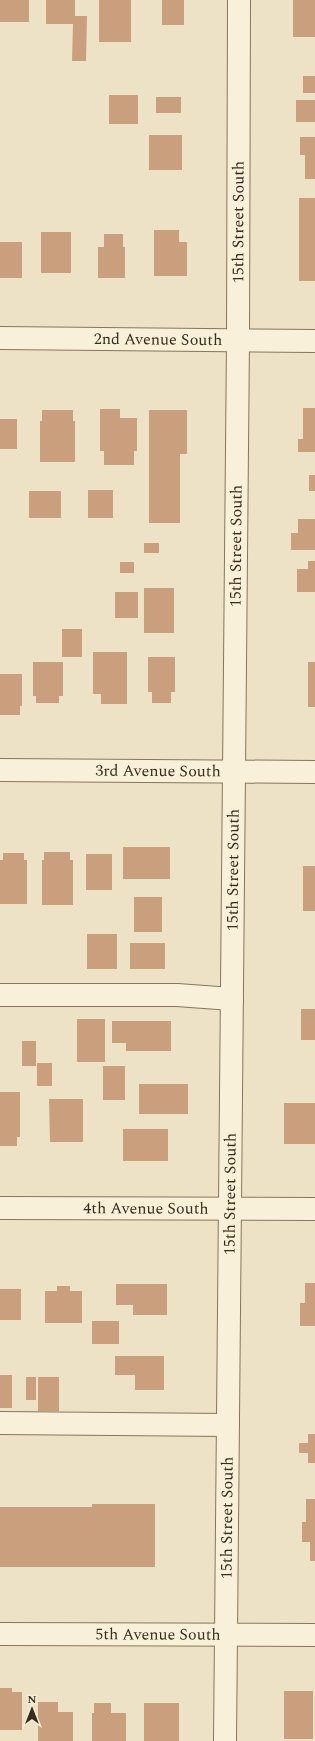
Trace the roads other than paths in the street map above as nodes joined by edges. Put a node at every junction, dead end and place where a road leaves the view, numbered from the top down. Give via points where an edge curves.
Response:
1 (239, 0) edge
2 (0, 338) edge
3 (238, 341) junction
4 (315, 341) edge
5 (0, 770) edge
6 (234, 771) junction
7 (315, 772) edge
8 (0, 995) edge
9 (232, 999) junction
10 (0, 1208) edge
11 (230, 1209) junction
12 (315, 1209) edge
13 (0, 1423) edge
14 (228, 1425) junction
15 (0, 1634) edge
16 (226, 1635) junction
17 (315, 1635) edge
18 (225, 1741) edge

1 - 3 street, 15th Street South
2 - 3 street, 2nd Avenue South
3 - 4 street, 2nd Avenue South
3 - 6 street, 15th Street South
5 - 6 street, 3rd Avenue South
6 - 7 street, 3rd Avenue South
6 - 9 street, 15th Street South
8 - 9 street via 176,995
9 - 11 street, 15th Street South
10 - 11 street, 4th Avenue South
11 - 12 street, 4th Avenue South
11 - 14 street, 15th Street South
13 - 14 street
14 - 16 street, 15th Street South
15 - 16 street, 5th Avenue South
16 - 17 street, 5th Avenue South
16 - 18 street, 15th Street South

